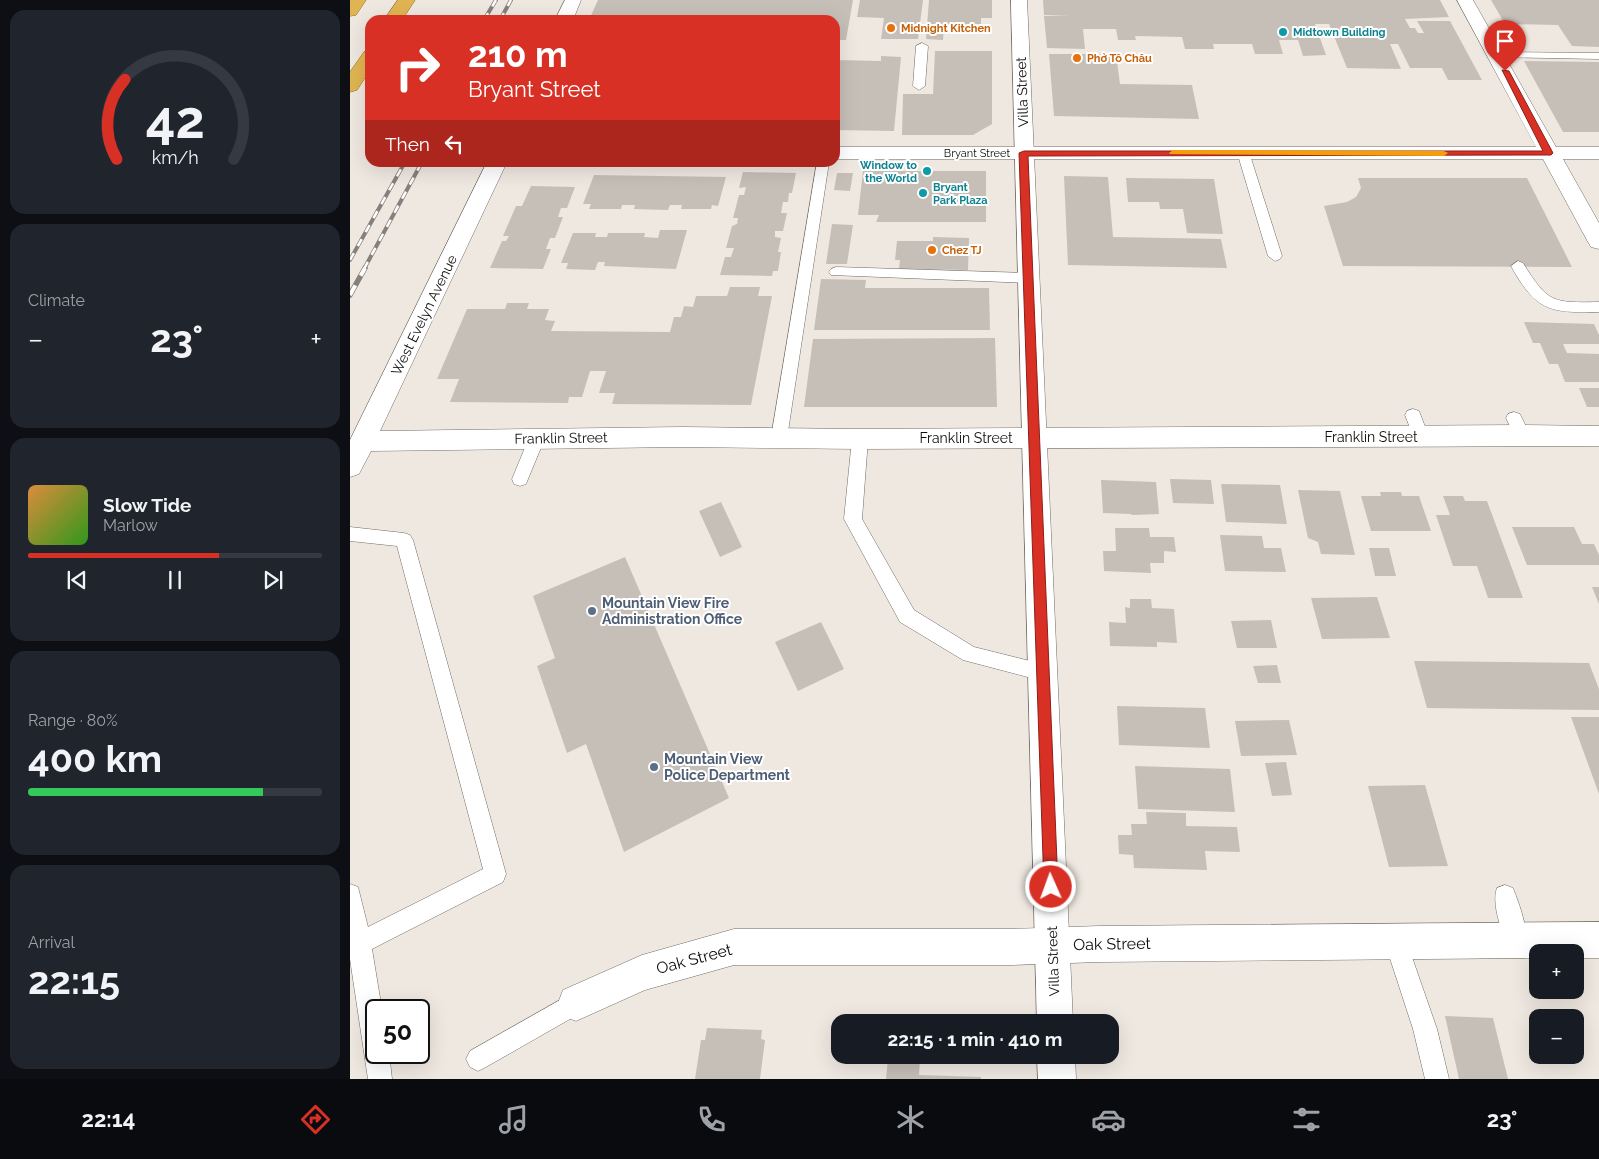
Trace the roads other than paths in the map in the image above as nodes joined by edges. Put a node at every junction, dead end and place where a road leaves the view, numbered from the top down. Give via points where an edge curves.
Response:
1 (358, 0) edge
2 (406, 0) edge
3 (573, 0) edge
4 (1019, 0) edge
5 (1465, 0) edge
6 (350, 11) edge
7 (396, 15) edge
8 (566, 15) edge
9 (922, 46) dead end
10 (1496, 55) junction
11 (1599, 56) edge
12 (365, 64) edge
13 (350, 86) edge
14 (919, 86) dead end
15 (1244, 152) junction
16 (840, 153) edge
17 (1024, 153) junction
18 (1548, 153) junction
19 (1599, 153) edge
20 (495, 167) edge
21 (821, 167) edge
22 (1599, 242) edge
23 (1275, 256) dead end
24 (1518, 266) dead end
25 (836, 272) dead end
26 (1029, 278) junction
27 (1599, 307) edge
28 (1599, 436) edge
29 (536, 438) junction
30 (779, 438) junction
31 (1034, 438) junction
32 (860, 439) junction
33 (363, 442) junction
34 (350, 467) edge
35 (520, 479) dead end
36 (350, 534) edge
37 (1043, 672) junction
38 (350, 895) edge
39 (1505, 896) dead end
40 (1516, 939) junction
41 (1395, 940) junction
42 (1599, 940) edge
43 (355, 946) edge
44 (1053, 946) junction
45 (366, 999) edge
46 (576, 1003) joint
47 (1055, 1014) edge
48 (478, 1059) dead end
49 (378, 1064) edge
50 (1056, 1064) edge
51 (380, 1079) edge
52 (1057, 1079) edge
53 (1437, 1079) edge

1 - 6 highway
2 - 7 highway
3 - 8 street
4 - 17 street, Villa Street
5 - 10 street
9 - 14 lane
10 - 11 lane
10 - 18 street
12 - 13 highway
15 - 17 street, Bryant Street
15 - 18 street, Bryant Street
15 - 23 lane
16 - 17 street, Bryant Street
17 - 26 street, Villa Street
18 - 19 street, Bryant Street
18 - 22 street
20 - 33 street, West Evelyn Avenue
21 - 30 lane
24 - 27 lane via 1530,290 1539,299 1556,306
25 - 26 lane
26 - 31 street, Villa Street
28 - 31 street, Franklin Street via 1518,426 1417,426
29 - 30 street, Franklin Street
29 - 33 street, Franklin Street
29 - 35 lane
30 - 32 street, Franklin Street
31 - 32 street, Franklin Street
31 - 37 street, Villa Street
32 - 37 lane via 853,519 908,616 970,654
33 - 34 street, West Evelyn Avenue
36 - 43 lane via 404,540 495,874
37 - 44 street, Villa Street
38 - 43 lane
39 - 40 lane
40 - 41 street, Oak Street
40 - 42 street, Oak Street
41 - 44 street, Oak Street
41 - 53 lane via 1425,1029
43 - 45 lane
44 - 46 street, Oak Street via 734,947 642,974
44 - 47 street, Villa Street
46 - 48 lane
49 - 51 lane
50 - 52 street

